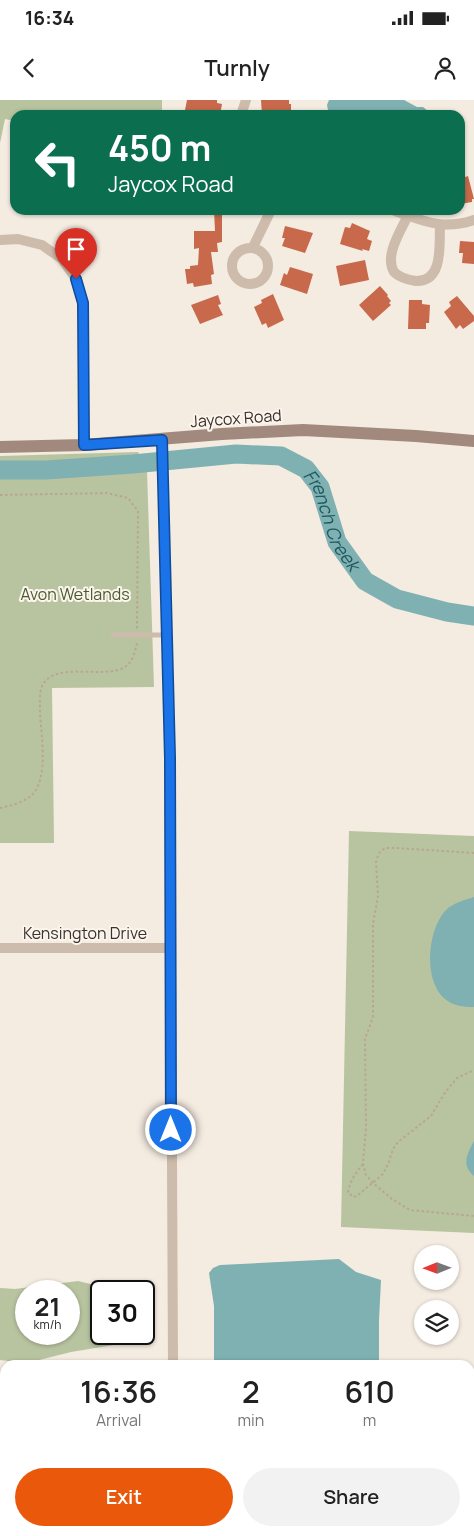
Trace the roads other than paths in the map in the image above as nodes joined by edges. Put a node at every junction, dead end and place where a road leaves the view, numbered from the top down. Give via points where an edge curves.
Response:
1 (269, 215) edge
2 (408, 215) joint
3 (474, 220) edge
4 (440, 225) junction
5 (0, 240) edge
6 (253, 247) dead end
7 (162, 440) junction
8 (474, 441) edge
9 (84, 445) junction
10 (0, 448) edge
11 (167, 635) junction
12 (113, 636) dead end
13 (0, 948) edge
14 (170, 948) junction
15 (173, 1360) edge

1 - 6 street
2 - 4 street
2 - 4 street via 391,260 394,272 406,279 423,280 436,270
3 - 4 street
5 - 9 street via 18,239 42,245 62,259 76,279 83,303
7 - 8 street, Jaycox Road via 239,432 303,430
7 - 9 street, Jaycox Road
7 - 11 street
9 - 10 street, Jaycox Road
11 - 12 lane
11 - 14 street
13 - 14 street, Kensington Drive
14 - 15 street

